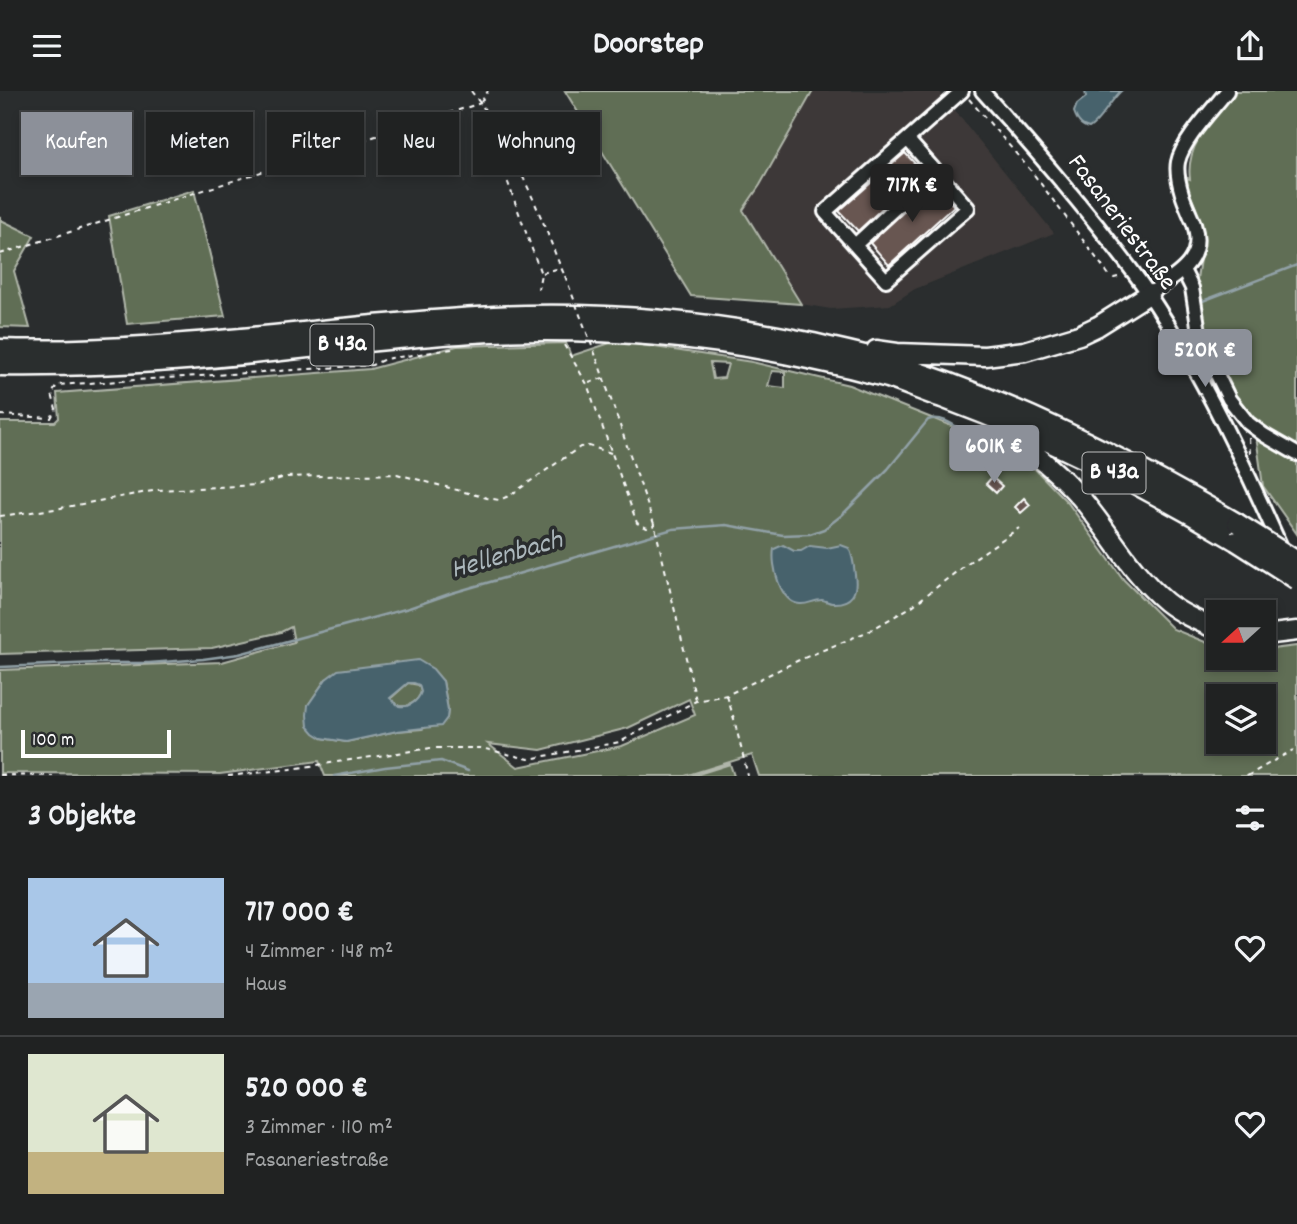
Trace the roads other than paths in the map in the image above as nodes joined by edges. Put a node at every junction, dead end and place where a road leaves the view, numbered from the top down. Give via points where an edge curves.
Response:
1 (962, 91) edge
2 (982, 91) edge
3 (1227, 91) edge
4 (908, 140) junction
5 (935, 171) junction
6 (855, 245) junction
7 (1183, 270) junction
8 (1155, 290) junction
9 (789, 338) junction
10 (0, 349) edge
11 (0, 366) edge
12 (987, 415) junction
13 (1297, 454) edge
14 (1297, 561) edge
15 (1297, 582) edge
16 (1206, 625) edge
17 (1297, 631) edge
18 (1276, 634) edge

1 - 4 street
2 - 8 street, Fasaneriestraße via 1136,275
3 - 7 street, Fasaneriestraße via 1178,159 1180,186 1196,240 1193,258
4 - 5 street
4 - 6 street via 825,212
5 - 6 street
5 - 6 street via 968,208 886,281
7 - 8 street, Fasaneriestraße
7 - 13 street via 1192,288 1202,344 1229,399 1248,423
8 - 9 highway via 1079,335 1025,351 985,356 897,353
8 - 15 street, Fasaneriestraße
9 - 10 highway, B 43a via 687,321 568,314 446,319 88,349
9 - 14 highway, B 43a, bridge via 871,357 958,386 1050,425 1114,454
11 - 12 highway, B 43a via 199,359 494,332 623,332 750,346 836,365 887,378
12 - 15 highway, B 43a, bridge via 1177,507
12 - 16 highway via 1064,480 1159,596
17 - 18 highway

